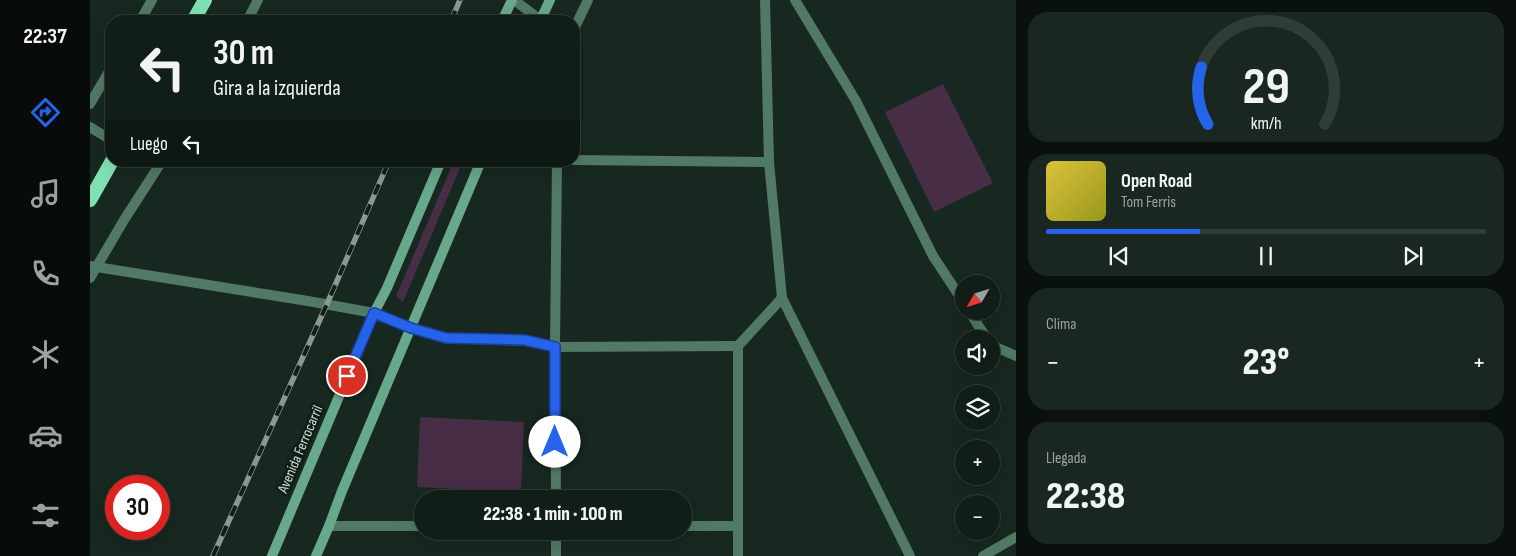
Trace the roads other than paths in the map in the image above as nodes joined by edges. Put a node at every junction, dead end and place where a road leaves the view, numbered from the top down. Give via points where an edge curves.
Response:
1 (152, 0) edge
2 (206, 0) edge
3 (258, 0) edge
4 (513, 0) edge
5 (550, 0) edge
6 (588, 0) edge
7 (765, 0) edge
8 (795, 0) edge
9 (143, 15) edge
10 (197, 15) edge
11 (250, 15) edge
12 (505, 15) edge
13 (533, 15) edge
14 (544, 15) edge
15 (580, 17) edge
16 (105, 78) edge
17 (90, 104) edge
18 (90, 127) edge
19 (105, 136) edge
20 (580, 160) edge
21 (769, 162) junction
22 (109, 167) edge
23 (158, 167) edge
24 (438, 167) edge
25 (478, 167) edge
26 (557, 167) edge
27 (90, 200) edge
28 (93, 266) edge
29 (90, 278) edge
30 (955, 289) edge
31 (782, 298) junction
32 (374, 313) junction
33 (411, 328) junction
34 (738, 346) junction
35 (555, 347) junction
36 (1000, 350) edge
37 (1016, 356) edge
38 (556, 490) edge
39 (329, 526) junction
40 (414, 526) edge
41 (692, 526) edge
42 (738, 526) junction
43 (1016, 537) edge
44 (556, 540) edge
45 (272, 556) edge
46 (316, 556) edge
47 (556, 556) edge
48 (738, 556) edge
49 (910, 556) edge
50 (983, 556) edge

1 - 9 street
2 - 10 highway
3 - 11 street
4 - 12 main road
4 - 13 street
5 - 14 main road
6 - 15 street
7 - 21 street
8 - 30 street via 856,101 934,256
16 - 17 street
18 - 19 street
20 - 21 street
21 - 31 street
22 - 27 highway
23 - 28 street
24 - 32 main road, Avenida Ferrocarril
25 - 33 main road
26 - 35 street
28 - 29 street
28 - 32 street
31 - 34 street
31 - 49 street
32 - 33 street
32 - 45 main road, Avenida Ferrocarril
33 - 35 street via 446,338 525,340
33 - 39 main road
34 - 35 street
34 - 42 street
35 - 38 street
36 - 37 street
39 - 40 street
39 - 46 main road
41 - 42 street
42 - 48 street
43 - 50 street
44 - 47 street

